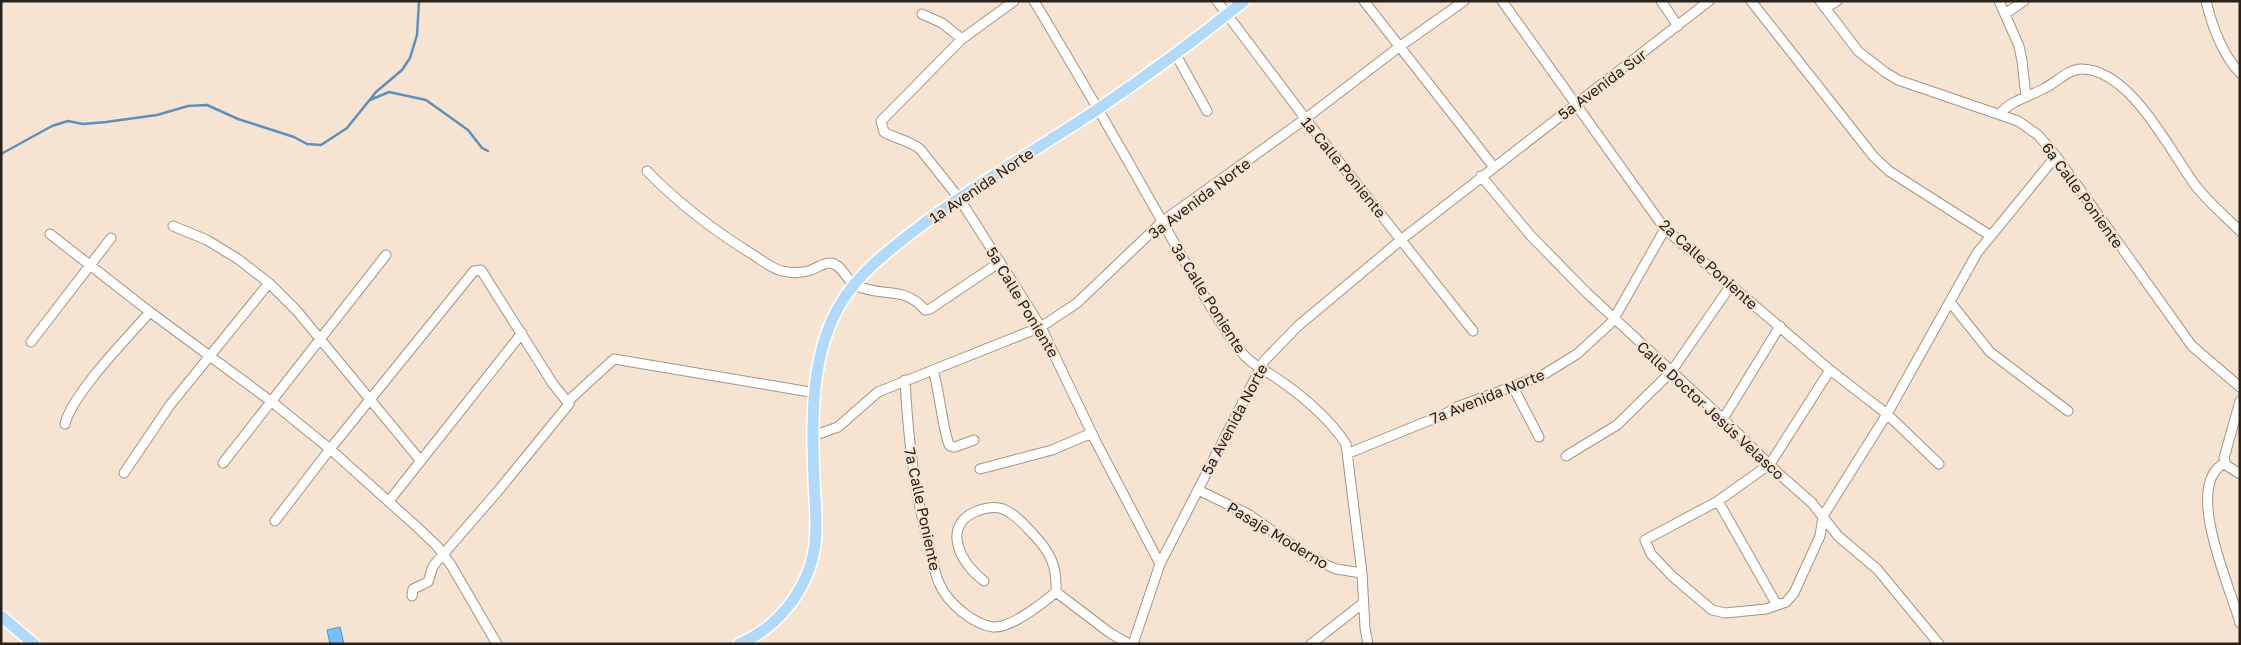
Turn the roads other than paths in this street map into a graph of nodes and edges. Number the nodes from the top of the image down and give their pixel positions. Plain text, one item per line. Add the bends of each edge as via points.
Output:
1 (1014, 1) edge
2 (1034, 1) edge
3 (1216, 1) edge
4 (1244, 1) edge
5 (1364, 1) edge
6 (1464, 1) edge
7 (1502, 1) edge
8 (1661, 1) edge
9 (1709, 1) edge
10 (1751, 1) edge
11 (1837, 1) edge
12 (1999, 1) edge
13 (2024, 1) edge
14 (2206, 1) edge
15 (1822, 5) edge
16 (922, 14) dead end
17 (2005, 14) junction
18 (1227, 15) junction
19 (1678, 26) junction
20 (962, 39) junction
21 (1399, 47) junction
22 (1175, 54) junction
23 (2240, 73) edge
24 (2026, 97) junction
25 (1577, 104) junction
26 (1098, 108) junction
27 (1207, 111) dead end
28 (2000, 114) junction
29 (1306, 119) junction
30 (2056, 156) junction
31 (1494, 166) junction
32 (647, 171) dead end
33 (1481, 176) junction
34 (958, 198) junction
35 (1163, 222) junction
36 (173, 226) dead end
37 (1665, 229) junction
38 (2240, 232) edge
39 (50, 234) dead end
40 (1991, 236) junction
41 (111, 238) dead end
42 (1402, 239) junction
43 (386, 255) dead end
44 (1000, 262) junction
45 (90, 266) junction
46 (269, 283) junction
47 (854, 284) junction
48 (1731, 285) junction
49 (1950, 302) junction
50 (150, 312) junction
51 (1614, 320) junction
52 (1780, 326) junction
53 (1041, 327) junction
54 (1473, 331) dead end
55 (522, 333) junction
56 (321, 340) junction
57 (31, 342) dead end
58 (212, 356) junction
59 (1260, 369) junction
60 (933, 370) junction
61 (1830, 370) junction
62 (1671, 372) junction
63 (905, 380) junction
64 (1513, 387) junction
65 (2240, 387) edge
66 (816, 393) junction
67 (371, 399) junction
68 (2240, 400) edge
69 (272, 402) junction
70 (566, 402) junction
71 (2068, 411) dead end
72 (1887, 414) junction
73 (1723, 419) junction
74 (65, 424) dead end
75 (1092, 433) junction
76 (813, 436) junction
77 (1538, 437) dead end
78 (974, 440) dead end
79 (330, 449) junction
80 (1349, 453) junction
81 (1566, 456) dead end
82 (420, 460) junction
83 (2225, 462) junction
84 (223, 463) dead end
85 (1770, 464) junction
86 (1939, 464) dead end
87 (980, 469) dead end
88 (124, 473) dead end
89 (2240, 474) edge
90 (1198, 490) junction
91 (389, 501) junction
92 (1718, 501) junction
93 (1823, 516) junction
94 (275, 521) dead end
95 (443, 555) junction
96 (1160, 564) junction
97 (1362, 573) junction
98 (984, 581) dead end
99 (1056, 592) junction
100 (412, 596) dead end
101 (1362, 604) junction
102 (1777, 605) junction
103 (1, 616) edge
104 (2240, 623) edge
105 (1125, 643) edge
106 (34, 644) edge
107 (497, 644) edge
108 (739, 644) edge
109 (1134, 644) edge
110 (1311, 644) edge
111 (1368, 644) edge
112 (1939, 644) edge

1 - 20 street
2 - 26 street, 3a Calle Poniente
3 - 18 street, 1a Calle Poniente
4 - 18 main road, 1a Avenida Norte
5 - 21 street
6 - 21 street, 3a Avenida Norte
7 - 25 street, 2a Calle Poniente
8 - 19 street
9 - 19 street, 5a Avenida Sur
10 - 40 street via 1874,157 1889,171
11 - 15 street
12 - 17 street
13 - 17 street
14 - 23 street via 2215,32
15 - 28 street, 6a Calle Poniente via 1858,51 1898,80
16 - 20 street via 942,23
17 - 24 street via 2022,61
18 - 22 main road, 1a Avenida Norte
18 - 29 street, 1a Calle Poniente
19 - 25 street, 5a Avenida Sur
20 - 34 street, 5a Calle Poniente via 882,121 884,132 920,149
21 - 29 street, 3a Avenida Norte
21 - 31 street
22 - 26 main road, 1a Avenida Norte
22 - 27 street
24 - 28 street
24 - 38 street via 2074,70 2090,70 2111,80 2142,106 2196,186
25 - 31 street, 5a Avenida Sur
25 - 37 street, 2a Calle Poniente
26 - 34 main road, 1a Avenida Norte
26 - 35 street, 3a Calle Poniente
28 - 30 street, 6a Calle Poniente via 2029,127
29 - 35 street, 3a Avenida Norte
29 - 42 street, 1a Calle Poniente
30 - 40 street
30 - 65 street, 6a Calle Poniente via 2192,346
31 - 33 street, 5a Avenida Norte
32 - 47 street via 689,210 732,242 780,271 809,271 831,263
33 - 42 street, 5a Avenida Norte
33 - 51 street, Calle Doctor Jesús Velasco via 1531,236
34 - 44 street, 5a Calle Poniente
34 - 47 main road, 1a Avenida Norte via 873,264
35 - 53 street, 3a Avenida Norte via 1077,303
35 - 59 street, 3a Calle Poniente via 1238,347
36 - 46 street via 207,240
37 - 48 street, 2a Calle Poniente
37 - 51 street, 7a Avenida Norte
39 - 45 street
40 - 49 street
41 - 45 street
42 - 54 street, 1a Calle Poniente
42 - 59 street, 5a Avenida Norte via 1298,326
43 - 56 street
44 - 47 street via 925,310 909,295 873,291
44 - 53 street, 5a Calle Poniente
45 - 50 street
45 - 57 street
46 - 56 street
46 - 58 street
47 - 66 main road, 1a Avenida Norte via 832,320 821,356
48 - 52 street, 2a Calle Poniente
48 - 62 street
49 - 71 street via 1990,352
49 - 72 street
50 - 58 street
50 - 74 street via 98,372 67,415
51 - 62 street, Calle Doctor Jesús Velasco
51 - 64 street, 7a Avenida Norte via 1577,354 1543,375
52 - 61 street, 2a Calle Poniente
52 - 73 street
53 - 60 street, 3a Avenida Norte
53 - 75 street, 5a Calle Poniente
55 - 67 street via 481,270 476,270
55 - 70 street
55 - 82 street
56 - 67 street
56 - 69 street
58 - 69 street
58 - 88 street via 170,405
59 - 80 street, 3a Calle Poniente via 1316,411 1341,436
59 - 90 street, 5a Avenida Norte
60 - 63 street, 3a Avenida Norte
60 - 78 street via 940,414 950,446
61 - 72 street, 2a Calle Poniente
61 - 85 street
62 - 73 street, Calle Doctor Jesús Velasco
62 - 81 street via 1617,425
63 - 76 street via 878,392 838,427
63 - 99 street, 7a Calle Poniente via 908,437 916,489 939,583 949,599 978,622 995,627 1012,621
64 - 77 street
64 - 80 street, 7a Avenida Norte
66 - 70 street via 614,359
66 - 76 main road, 1a Avenida Norte
67 - 79 street
67 - 82 street
68 - 83 street
69 - 79 street
69 - 84 street
70 - 95 street via 569,404
72 - 86 street, 2a Calle Poniente
72 - 93 street
73 - 85 street, Calle Doctor Jesús Velasco
75 - 87 street via 1052,450
75 - 96 street, 5a Calle Poniente
76 - 108 main road, 1a Avenida Norte via 816,530 810,564 796,594 778,619 764,631
79 - 91 street
79 - 94 street
80 - 97 street, 3a Calle Poniente
82 - 91 street
83 - 89 street
83 - 104 street via 2212,474 2207,502 2214,541
85 - 92 street
85 - 93 street, Calle Doctor Jesús Velasco
90 - 96 street, 5a Avenida Norte
90 - 97 street, Pasaje Moderno via 1248,514 1311,558 1336,569
91 - 95 street
92 - 102 street
92 - 102 street via 1645,540 1651,554 1712,610 1733,613
93 - 102 street via 1820,536 1794,593 1786,602
93 - 112 street, Calle Doctor Jesús Velasco via 1838,536 1877,569
95 - 100 street via 433,566 428,582 413,589
95 - 107 street
96 - 109 street, 5a Avenida Norte
97 - 101 street, 3a Calle Poniente
98 - 99 street via 970,571 963,560 957,534 962,521 972,513 983,508 1003,509 1032,532 1049,554 1055,566
99 - 105 street
101 - 110 street
101 - 111 street, 3a Calle Poniente
103 - 106 main road

